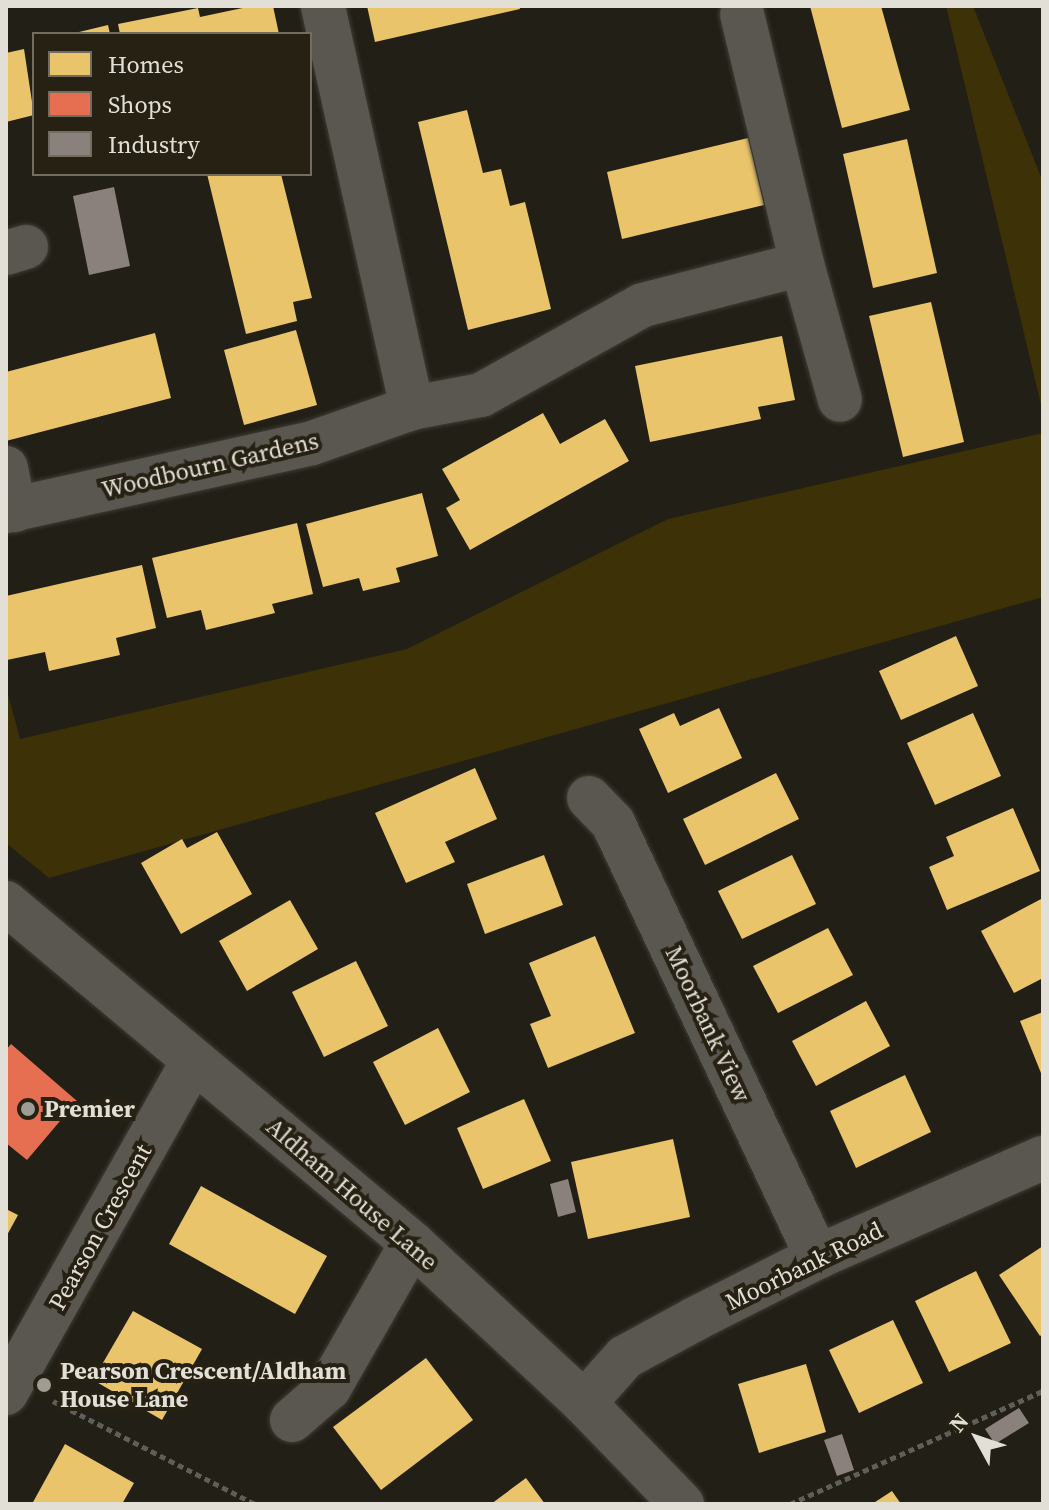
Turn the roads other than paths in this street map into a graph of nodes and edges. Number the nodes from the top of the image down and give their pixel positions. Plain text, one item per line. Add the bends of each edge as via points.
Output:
1 (323, 6) edge
2 (742, 14) dead end
3 (802, 264) junction
4 (840, 400) dead end
5 (412, 408) junction
6 (9, 496) edge
7 (589, 798) dead end
8 (6, 903) edge
9 (194, 1060) junction
10 (1043, 1158) edge
11 (412, 1243) junction
12 (817, 1257) junction
13 (6, 1393) edge
14 (584, 1403) junction
15 (292, 1420) dead end
16 (682, 1504) edge

1 - 5 street
2 - 3 street
3 - 4 street
3 - 5 street, Woodbourn Gardens via 643,305 481,395
5 - 6 street, Woodbourn Gardens via 312,443
7 - 12 street, Moorbank View via 613,823
8 - 9 street, Aldham House Lane
9 - 11 street, Aldham House Lane
9 - 13 street, Pearson Crescent
10 - 12 street, Moorbank Road
11 - 14 street, Aldham House Lane
11 - 15 street via 329,1388
12 - 14 street, Moorbank Road via 625,1357
14 - 16 street, Aldham House Lane

